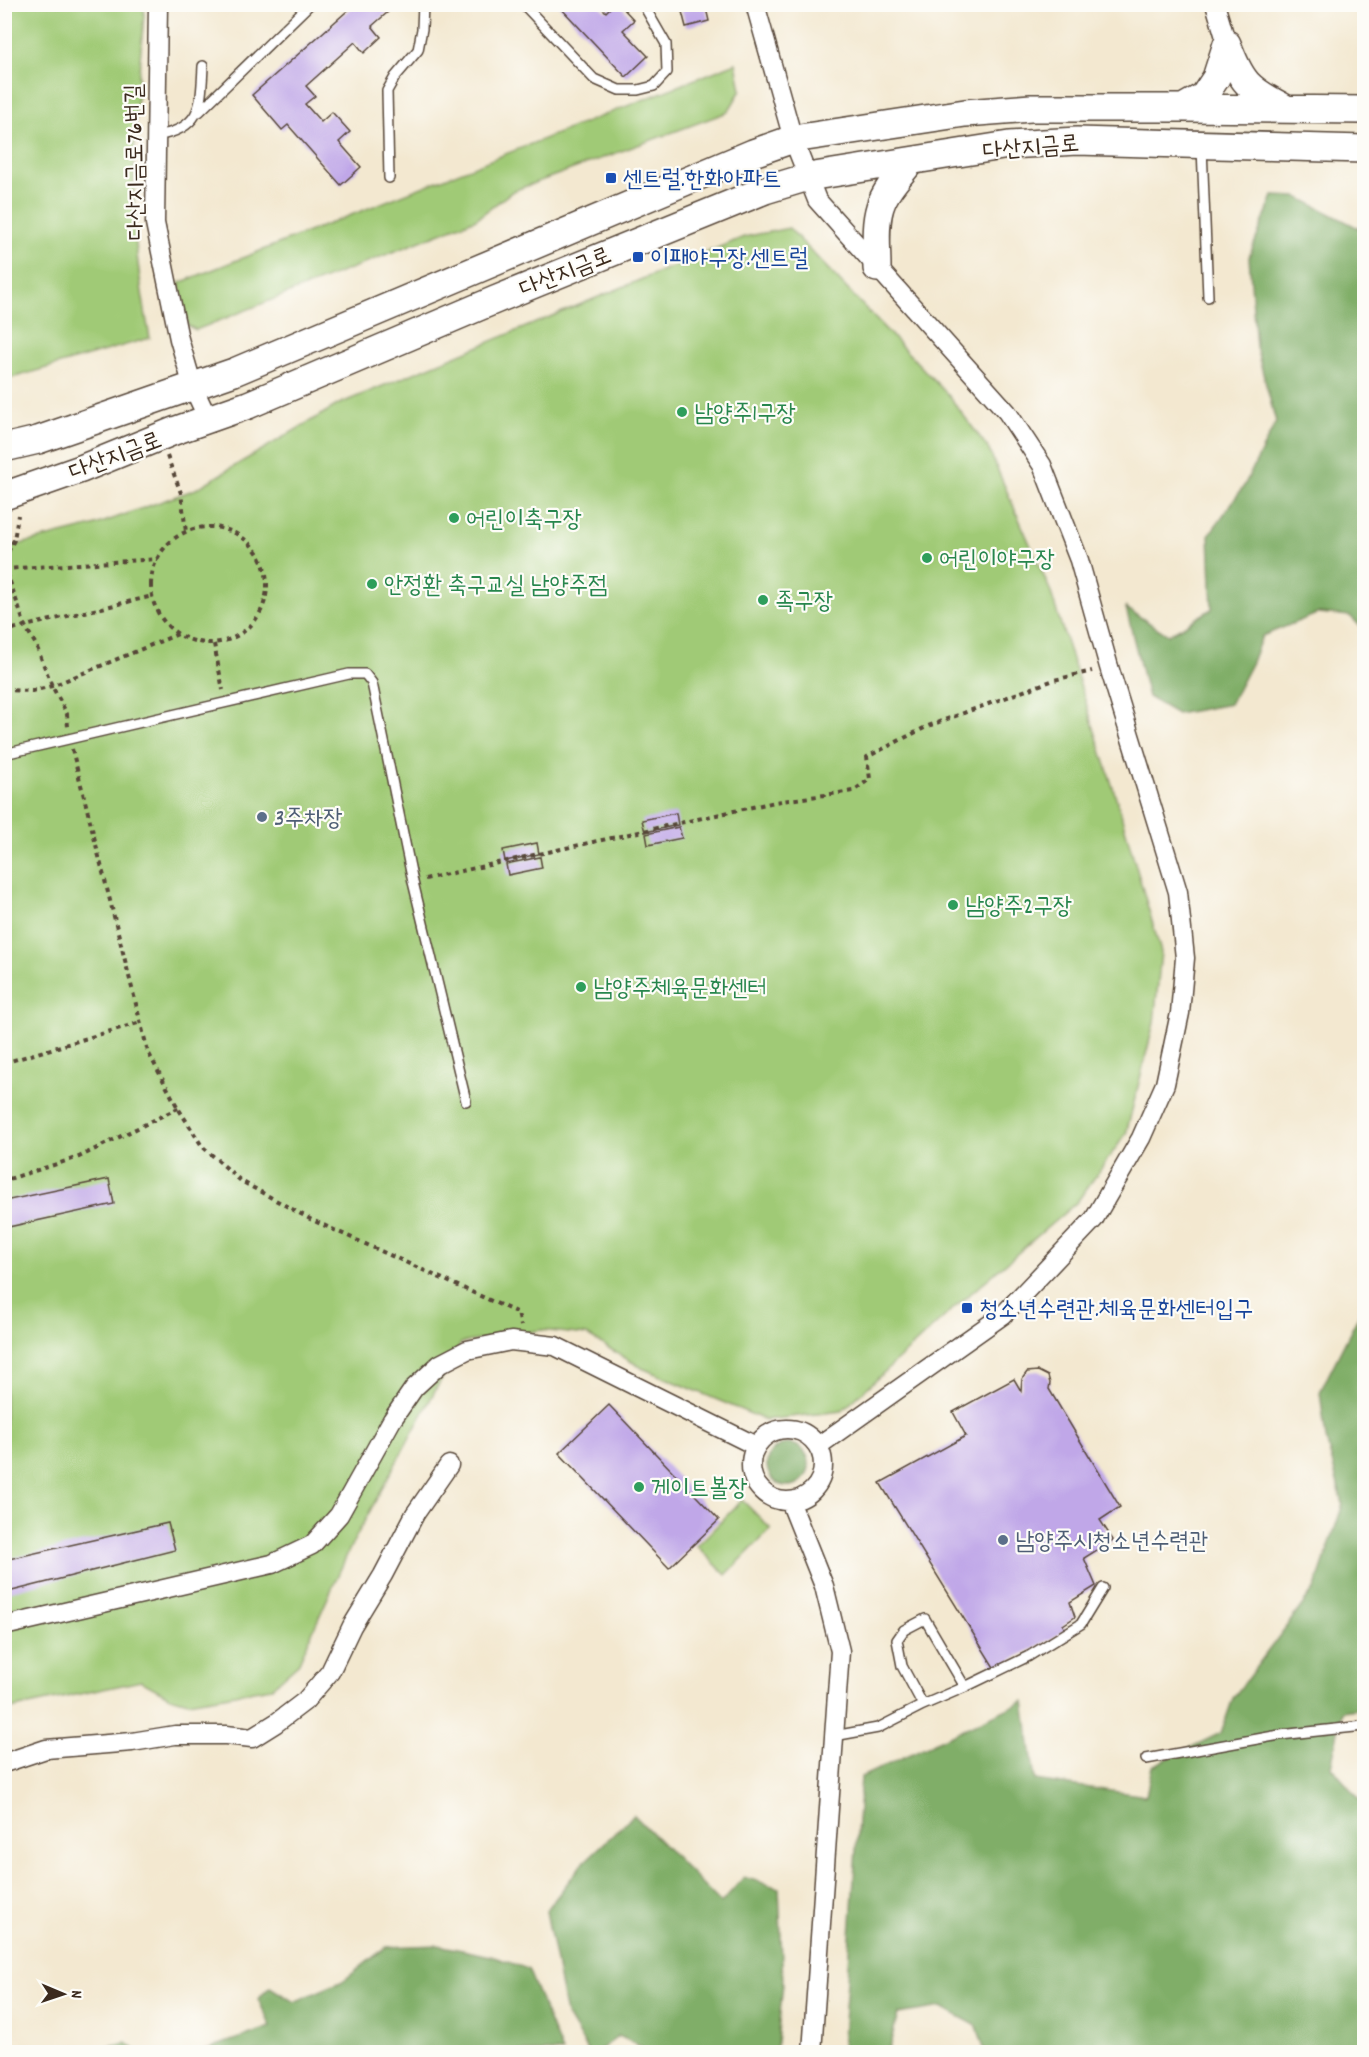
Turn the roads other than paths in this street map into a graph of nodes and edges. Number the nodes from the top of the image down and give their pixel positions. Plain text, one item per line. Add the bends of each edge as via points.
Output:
1 (158, 4) edge
2 (310, 4) edge
3 (423, 4) edge
4 (523, 4) edge
5 (643, 4) edge
6 (755, 4) edge
7 (1215, 4) edge
8 (1227, 44) junction
9 (203, 66) dead end
10 (1184, 108) junction
11 (1287, 109) junction
12 (1365, 110) edge
13 (199, 112) junction
14 (155, 136) junction
15 (794, 139) junction
16 (1202, 144) junction
17 (1365, 149) edge
18 (911, 161) junction
19 (808, 177) junction
20 (389, 178) dead end
21 (878, 268) junction
22 (1208, 297) dead end
23 (193, 387) junction
24 (208, 419) junction
25 (4, 448) edge
26 (11, 505) edge
27 (4, 754) edge
28 (466, 1101) dead end
29 (756, 1446) junction
30 (818, 1446) junction
31 (449, 1465) dead end
32 (790, 1500) junction
33 (1103, 1588) dead end
34 (4, 1626) edge
35 (965, 1687) junction
36 (923, 1705) junction
37 (1365, 1726) edge
38 (834, 1736) junction
39 (1146, 1759) dead end
40 (4, 1763) edge
41 (812, 2052) edge

1 - 14 street, 다산지금로76번길
2 - 13 lane
3 - 20 lane via 418,50 387,91
4 - 5 lane via 594,79 619,90 638,90 654,86 667,72 666,44
6 - 15 street
7 - 8 street
8 - 10 street via 1216,78 1203,96
8 - 11 street via 1245,82 1257,94
9 - 13 lane
10 - 11 street, 다산지금로
10 - 15 street, 다산지금로 via 1031,108 965,113
11 - 12 street, 다산지금로
13 - 14 lane via 186,125
14 - 23 street, 다산지금로76번길 via 154,223
15 - 19 street
15 - 23 street, 다산지금로
16 - 17 street, 다산지금로
16 - 18 street, 다산지금로 via 1066,141 1010,145
16 - 22 lane
18 - 19 street, 다산지금로
18 - 21 street via 880,207
19 - 21 street via 817,200
19 - 24 street, 다산지금로 via 754,194
21 - 30 street via 1007,412 1042,465 1079,560 1178,892 1185,958 1180,1013 1165,1084 1141,1138 1094,1219 1003,1315
23 - 24 street, 다산지금로76번길
23 - 25 street, 다산지금로
24 - 26 street, 다산지금로 via 81,469
27 - 28 lane via 349,674 365,674 372,683 413,882
29 - 30 street via 767,1434 789,1428 811,1437
29 - 32 street via 751,1464 757,1486 776,1499
29 - 34 street via 555,1346 512,1341 467,1350 440,1364 414,1388 339,1515 312,1545 272,1564
30 - 32 street via 823,1472 818,1483 810,1492
31 - 40 street via 415,1514 330,1672 305,1701 276,1723 252,1738 175,1736 46,1749
32 - 38 street via 824,1586 840,1651
33 - 35 lane via 1081,1624 1029,1656
35 - 36 lane
35 - 36 lane via 925,1619 904,1630 897,1640 902,1666
36 - 38 lane via 878,1728
37 - 39 lane
38 - 41 street

